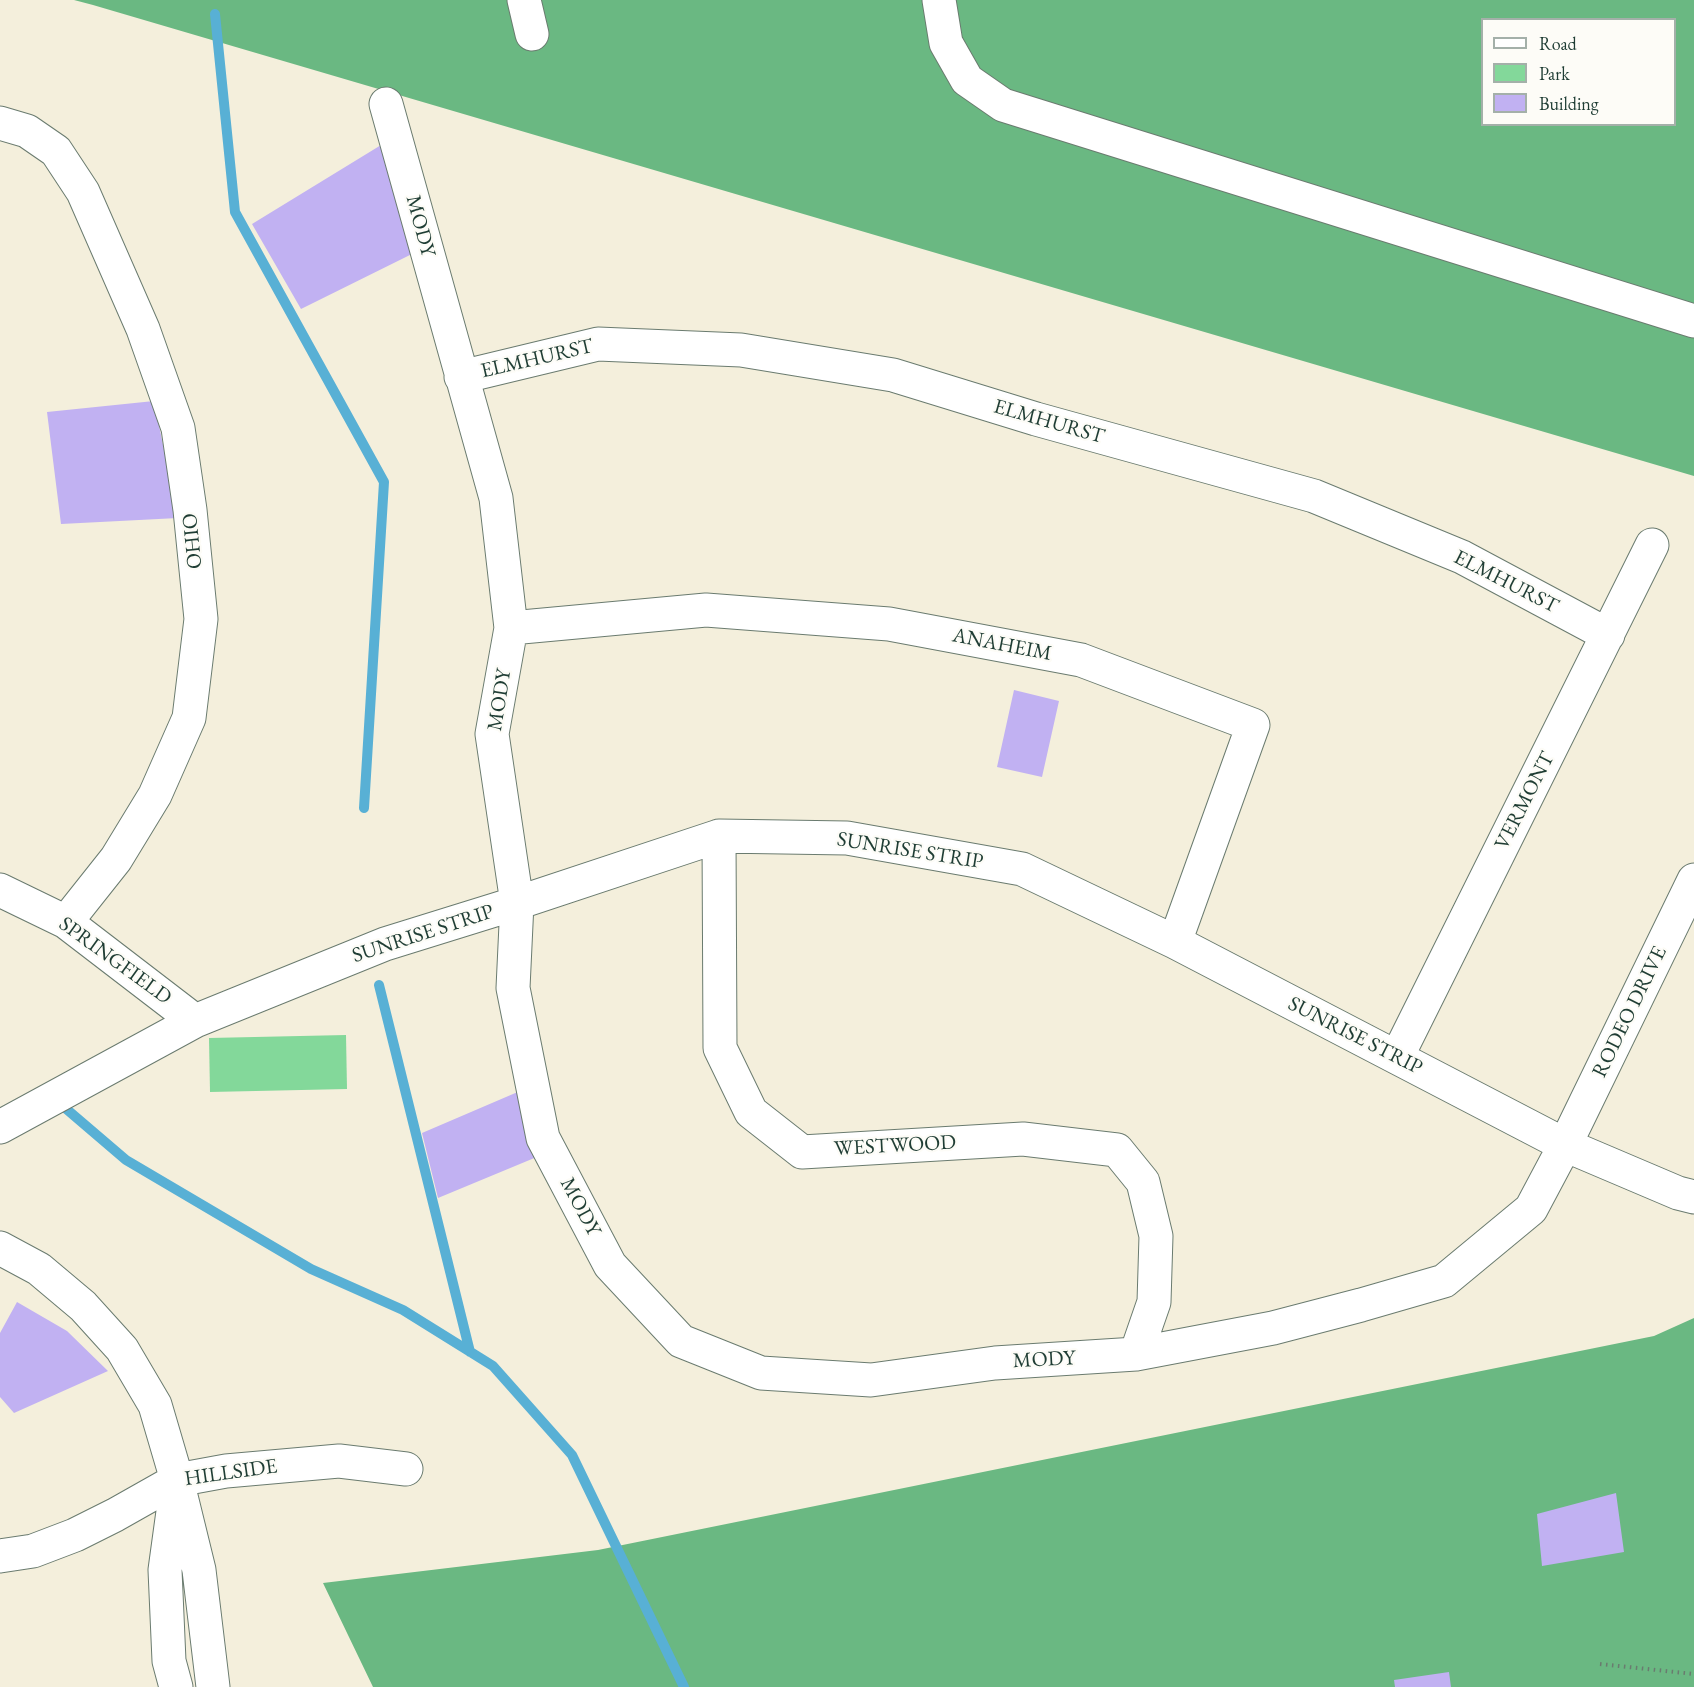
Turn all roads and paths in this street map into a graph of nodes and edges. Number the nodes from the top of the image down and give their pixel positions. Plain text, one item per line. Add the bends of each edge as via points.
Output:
1 (524, 0) edge
2 (939, 0) edge
3 (532, 34) dead end
4 (386, 104) dead end
5 (0, 123) edge
6 (1694, 321) edge
7 (461, 377) junction
8 (1652, 545) dead end
9 (511, 628) junction
10 (1608, 635) junction
11 (719, 836) junction
12 (1694, 880) edge
13 (0, 890) edge
14 (517, 903) junction
15 (1686, 920) edge
16 (66, 922) junction
17 (1175, 942) junction
18 (195, 1020) junction
19 (1397, 1057) junction
20 (0, 1127) edge
21 (1565, 1145) junction
22 (1694, 1197) edge
23 (0, 1248) edge
24 (1136, 1354) junction
25 (406, 1469) dead end
26 (177, 1480) junction
27 (0, 1556) edge
28 (1600, 1664) dead end
29 (1694, 1674) edge
30 (176, 1687) edge
31 (213, 1687) edge

1 - 3 street
2 - 6 street via 946,43 967,80 1003,105
4 - 7 street, MODY
5 - 16 street, OHIO via 27,131 56,151 83,192 143,329 178,428 201,619 189,718 155,795 116,859
7 - 9 street, MODY via 496,498
7 - 10 street, ELMHURST via 597,344 741,350 893,375 1314,496 1462,557
8 - 10 street, VERMONT
9 - 14 street, MODY via 492,734
9 - 17 street, ANAHEIM via 706,610 889,624 1081,660 1252,726
10 - 19 street, VERMONT
11 - 14 street, SUNRISE STRIP
11 - 17 street, SUNRISE STRIP via 847,838 1022,869
11 - 24 street, WESTWOOD via 720,1048 751,1112 802,1152 1023,1139 1117,1150 1143,1182 1156,1236 1154,1302
12 - 15 street, RODEO DRIVE
13 - 16 street, SPRINGFIELD
14 - 18 street, SUNRISE STRIP via 374,948
14 - 24 street, MODY via 513,988 543,1138 610,1265 681,1341 761,1373 871,1380 995,1363
15 - 21 street, RODEO DRIVE
16 - 18 street, SPRINGFIELD
17 - 19 street, SUNRISE STRIP
18 - 20 street, SUNRISE STRIP
19 - 21 street, SUNRISE STRIP
21 - 22 street, SUNRISE STRIP
21 - 24 street, MODY via 1531,1209 1444,1281 1273,1328
23 - 26 street via 39,1269 83,1306 122,1349 155,1405
25 - 26 street, HILLSIDE via 339,1461 226,1471
26 - 27 street, HILLSIDE via 75,1535 33,1551
26 - 30 street via 165,1570 169,1661
26 - 31 street via 199,1570
28 - 29 path

